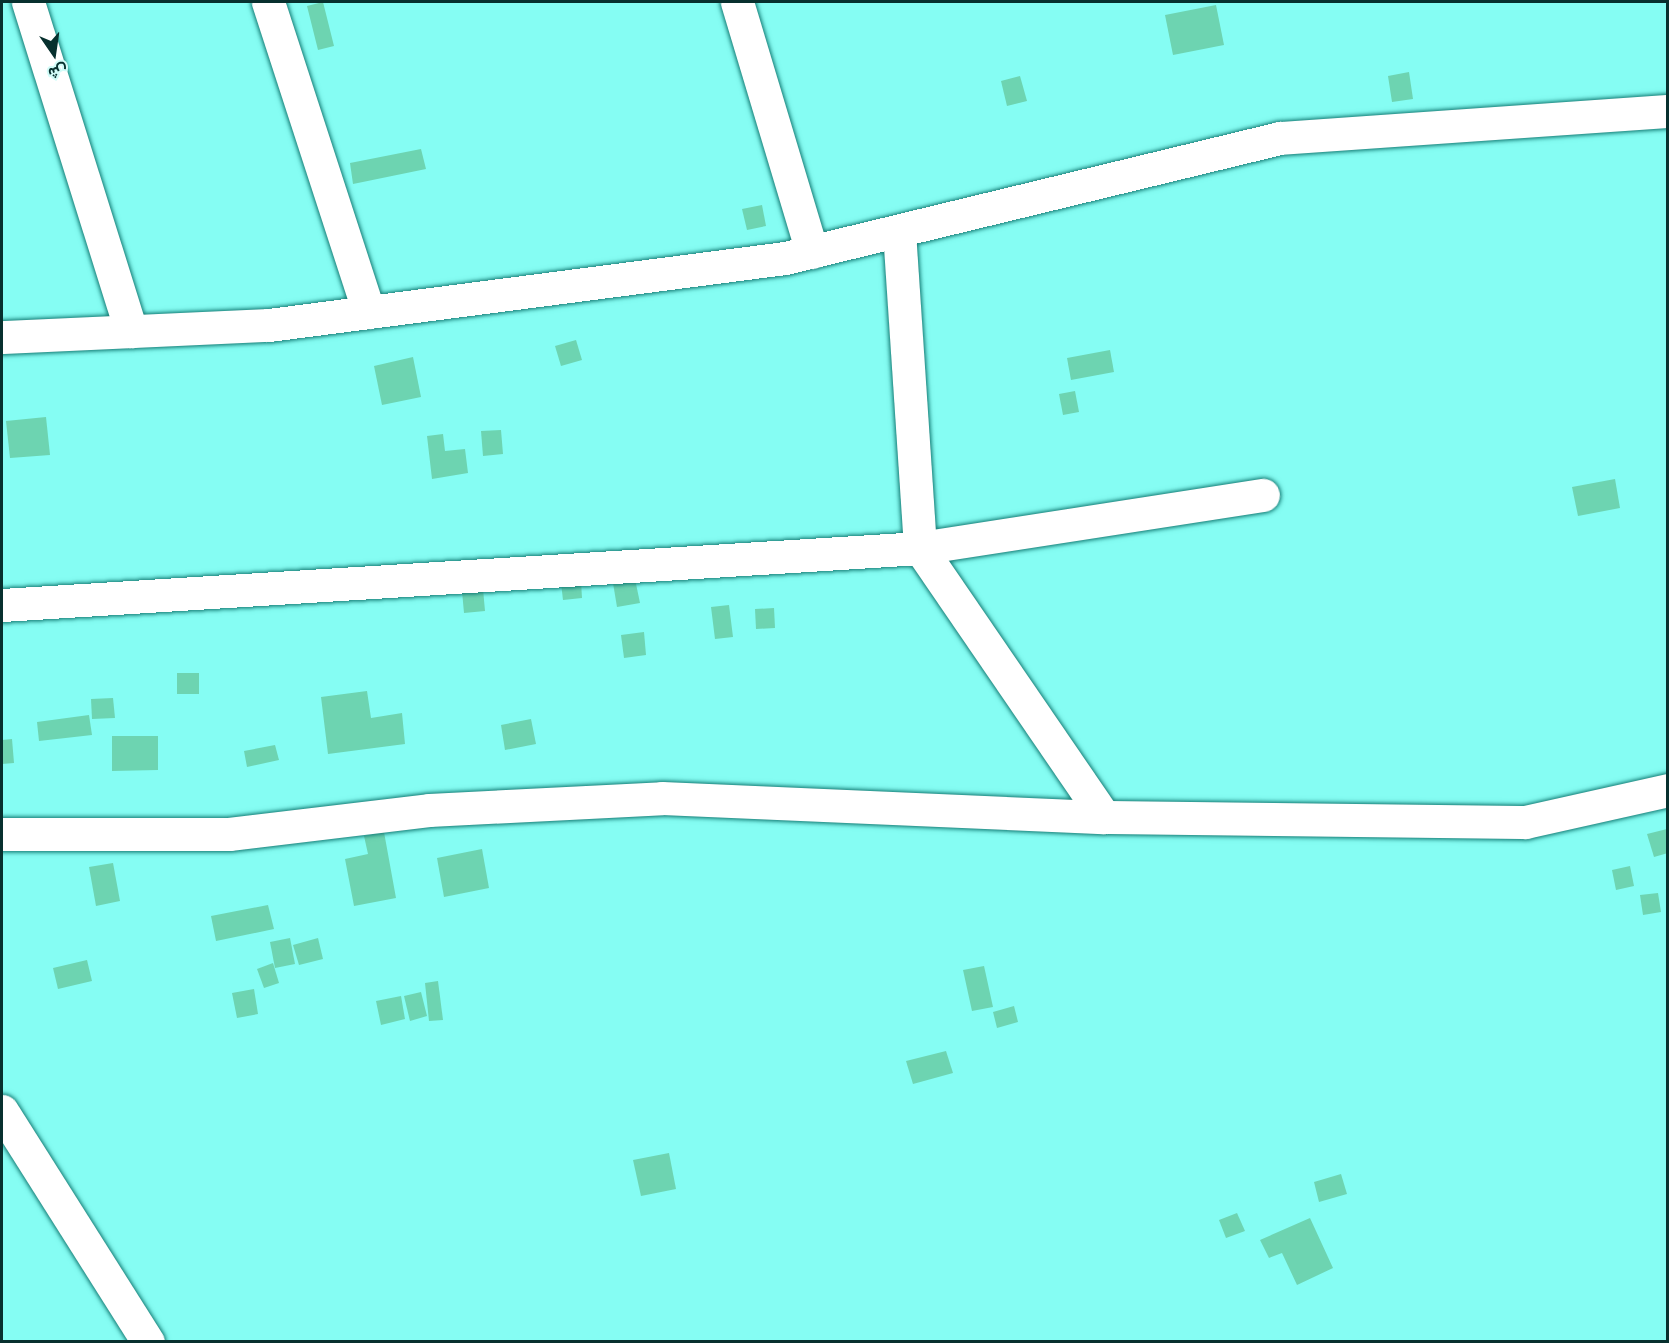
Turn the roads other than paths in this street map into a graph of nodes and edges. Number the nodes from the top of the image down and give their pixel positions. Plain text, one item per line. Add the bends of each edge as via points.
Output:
1 (28, 2) edge
2 (268, 2) edge
3 (737, 2) edge
4 (1668, 111) edge
5 (899, 231) junction
6 (812, 252) junction
7 (369, 312) junction
8 (131, 331) junction
9 (2, 337) edge
10 (1263, 495) dead end
11 (920, 548) junction
12 (2, 605) edge
13 (1668, 790) edge
14 (1104, 818) junction
15 (2, 834) edge
16 (2, 1111) edge
17 (148, 1341) edge

1 - 8 street
2 - 7 street
3 - 6 street
4 - 5 street via 1280,138
5 - 6 street
5 - 11 street
6 - 7 street
7 - 8 street via 269,325
8 - 9 street
10 - 11 street
11 - 12 street
11 - 14 street
13 - 14 street via 1525,822
14 - 15 street via 662,798 429,810 229,834
16 - 17 street

